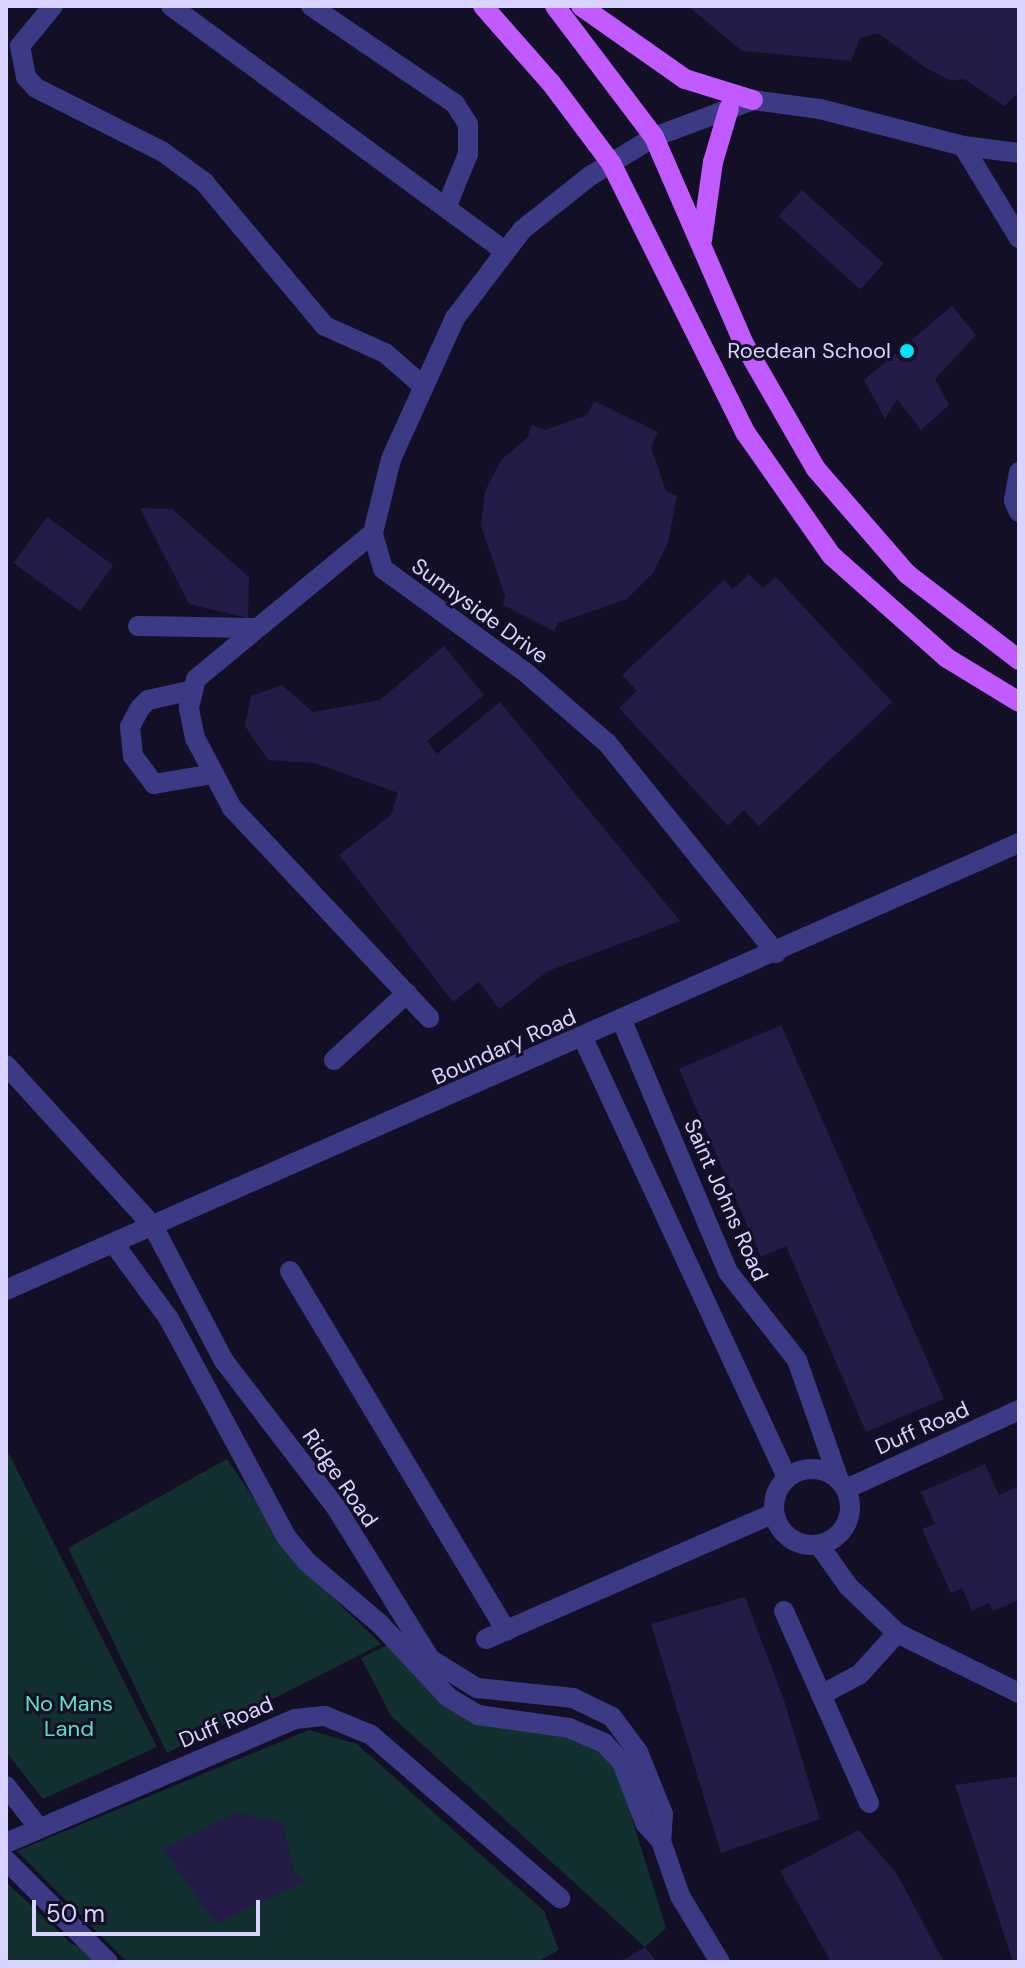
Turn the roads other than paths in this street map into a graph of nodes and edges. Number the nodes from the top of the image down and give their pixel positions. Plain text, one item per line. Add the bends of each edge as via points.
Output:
1 (53, 6) edge
2 (171, 6) edge
3 (311, 6) edge
4 (483, 6) edge
5 (555, 6) edge
6 (581, 6) edge
7 (753, 100) junction
8 (729, 108) junction
9 (654, 137) junction
10 (963, 146) junction
11 (1019, 153) edge
12 (611, 163) junction
13 (446, 208) junction
14 (1019, 238) edge
15 (701, 244) junction
16 (505, 251) junction
17 (423, 386) junction
18 (1019, 472) edge
19 (1019, 512) edge
20 (373, 533) junction
21 (138, 626) dead end
22 (256, 628) junction
23 (1019, 660) edge
24 (189, 691) junction
25 (1019, 702) edge
26 (213, 774) junction
27 (1019, 843) edge
28 (776, 953) junction
29 (407, 993) junction
30 (429, 1018) dead end
31 (622, 1021) junction
32 (583, 1038) junction
33 (334, 1060) dead end
34 (6, 1065) edge
35 (153, 1226) junction
36 (114, 1244) junction
37 (290, 1271) dead end
38 (6, 1290) edge
39 (1019, 1410) edge
40 (787, 1477) junction
41 (842, 1484) junction
42 (774, 1513) junction
43 (819, 1545) junction
44 (784, 1611) dead end
45 (506, 1631) junction
46 (897, 1633) junction
47 (486, 1639) dead end
48 (1019, 1693) edge
49 (821, 1695) junction
50 (6, 1786) edge
51 (869, 1803) dead end
52 (39, 1828) junction
53 (661, 1841) junction
54 (6, 1843) edge
55 (6, 1860) edge
56 (560, 1898) dead end
57 (108, 1962) edge
58 (720, 1962) edge

1 - 17 street via 20,46 26,77 36,88 163,152 204,182 325,326 385,353
2 - 13 street
3 - 13 street via 455,104 468,124 468,154
4 - 12 main road via 551,83
5 - 9 main road
6 - 7 main road via 685,79
7 - 8 street
7 - 10 street via 820,109
8 - 9 street
8 - 15 main road via 713,162
9 - 12 street
9 - 15 main road
10 - 11 street
10 - 14 street
12 - 16 street via 532,221
12 - 25 main road via 725,393 781,489 831,555 883,604 947,658
13 - 16 street
15 - 23 main road via 744,344 816,469 907,574
16 - 17 street via 455,318
17 - 20 street via 391,459
18 - 19 street via 1014,501
20 - 22 street
20 - 28 street, Sunnyside Drive via 383,569 525,672 607,743
21 - 22 street
22 - 24 street
24 - 26 street via 195,738
24 - 26 street via 148,700 140,708 130,727 133,756 154,784
26 - 29 street via 232,808
27 - 28 street, Boundary Road
28 - 31 street, Boundary Road
29 - 30 street
29 - 33 street
31 - 32 street, Boundary Road
31 - 41 street, Saint Johns Road via 728,1272 797,1360
32 - 35 street, Boundary Road
32 - 40 street
34 - 35 street, Ridge Road
35 - 36 street, Boundary Road
35 - 53 street, Ridge Road via 224,1361 337,1509 430,1659 477,1688 573,1698 612,1717 638,1752 652,1784 663,1814
36 - 38 street, Boundary Road
36 - 53 street via 176,1330 287,1538 307,1562 380,1624 448,1697 478,1715 569,1728 604,1743 622,1762 645,1823
37 - 45 street
39 - 41 street, Duff Road
40 - 41 street via 814,1468
40 - 42 street via 776,1493
41 - 43 street via 850,1507 846,1525
42 - 43 street via 790,1538
42 - 45 street
43 - 46 street via 848,1586
44 - 49 street
45 - 47 street
46 - 48 street
46 - 49 street via 860,1674
49 - 51 street
50 - 52 street
52 - 54 street, Duff Road
52 - 56 street, Duff Road via 295,1719 325,1716 371,1735
53 - 58 street via 680,1896
55 - 57 street

